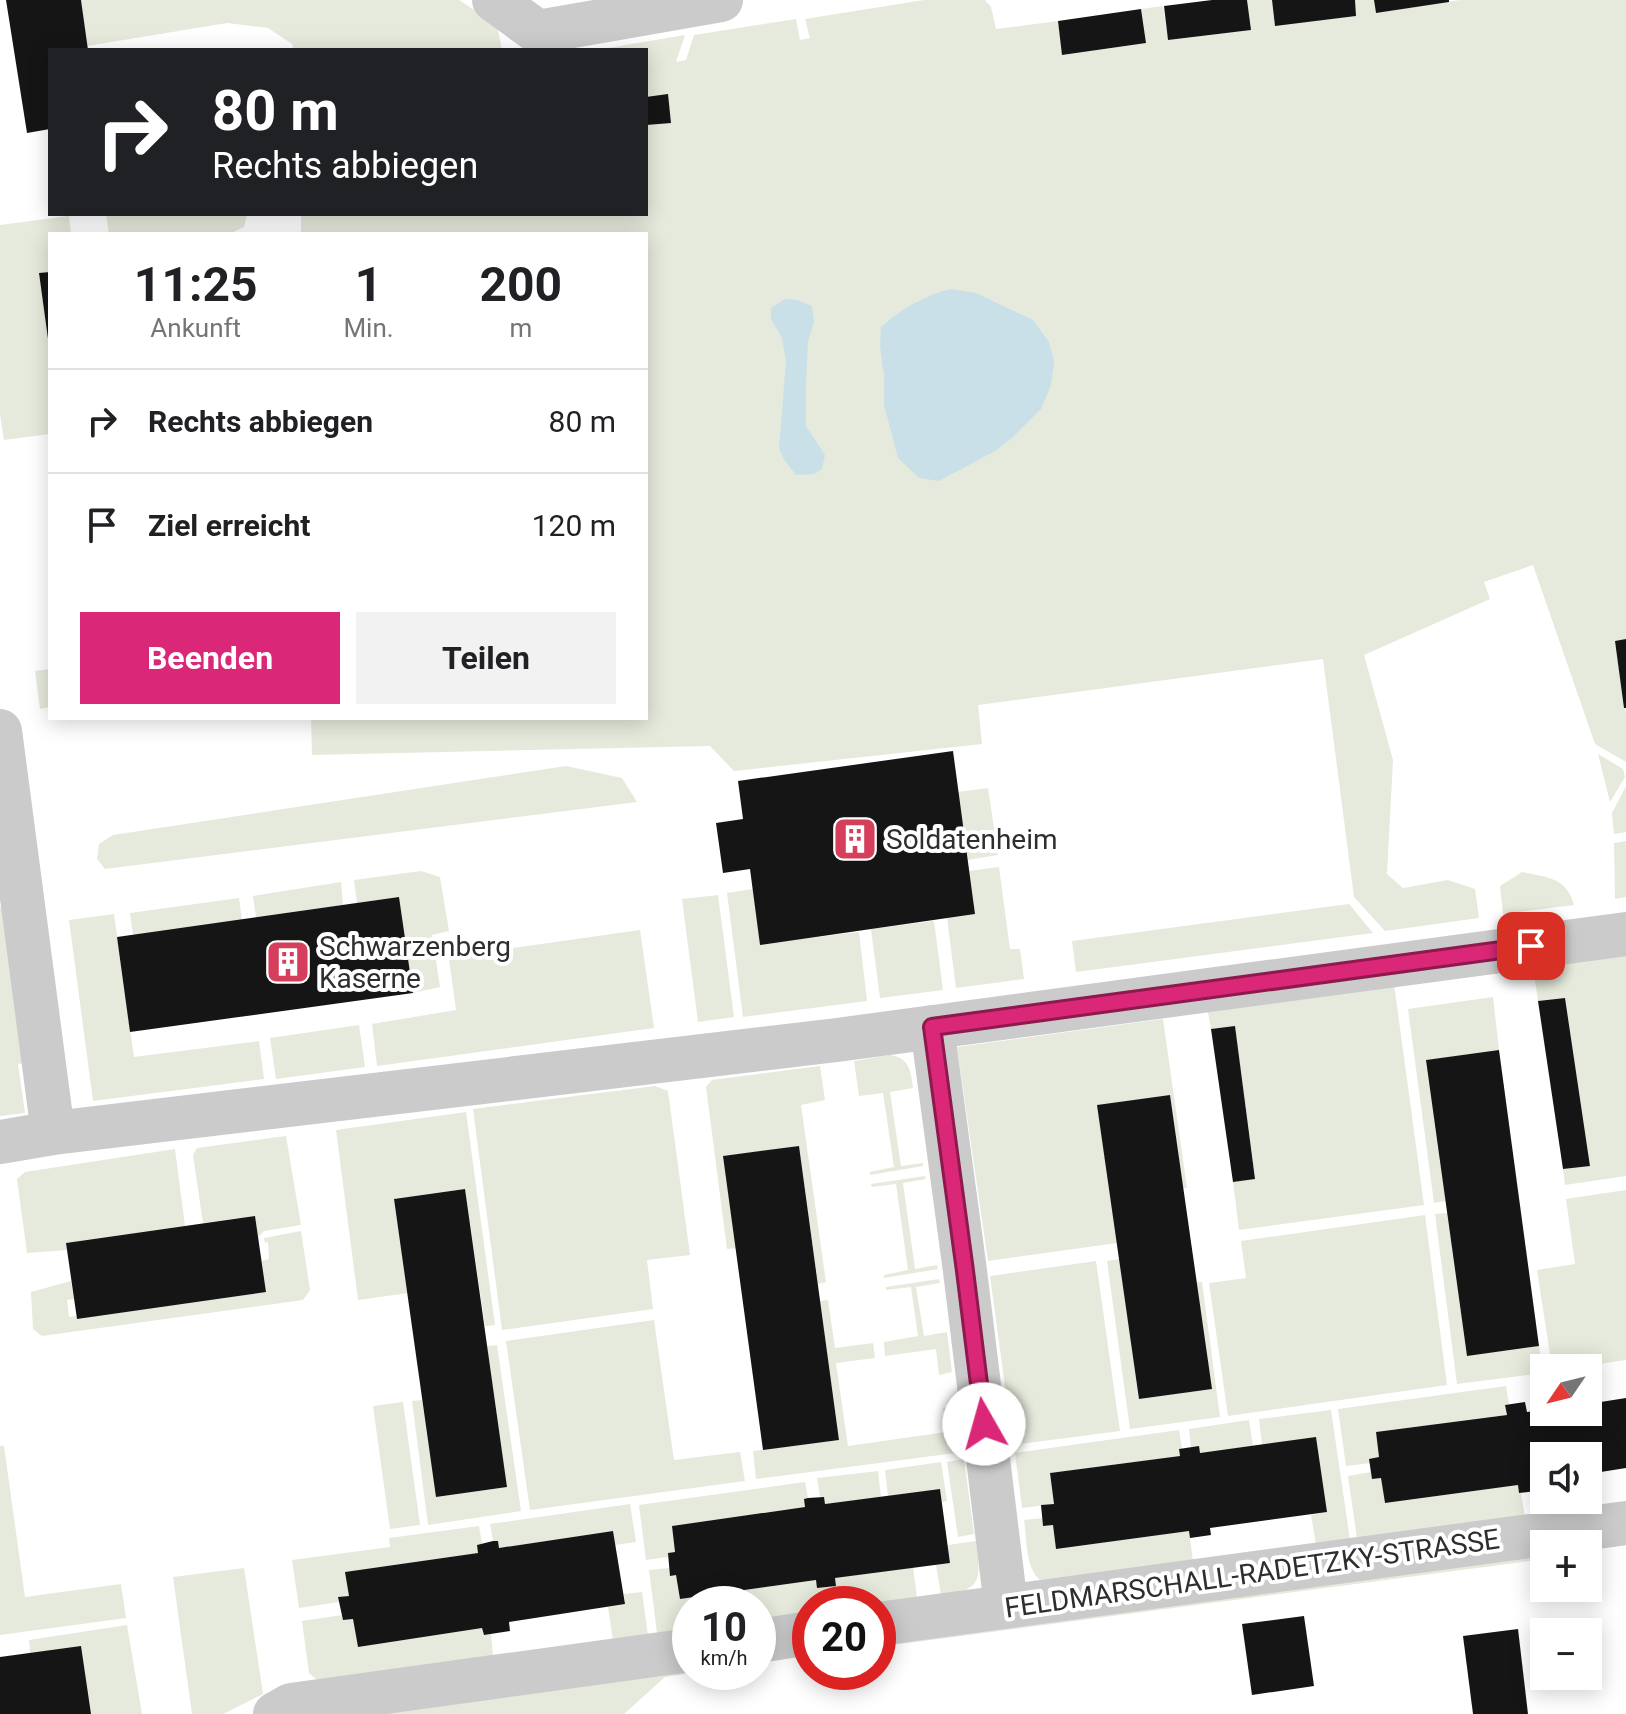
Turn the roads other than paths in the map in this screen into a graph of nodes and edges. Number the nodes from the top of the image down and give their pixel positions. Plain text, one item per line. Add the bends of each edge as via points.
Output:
1 (494, 0) edge
2 (721, 0) edge
3 (0, 731) edge
4 (1626, 934) edge
5 (932, 1027) junction
6 (53, 1133) junction
7 (0, 1142) edge
8 (1626, 1523) edge
9 (1006, 1606) junction
10 (896, 1621) edge
11 (672, 1652) edge
12 (275, 1714) edge

1 - 2 lane via 538,32
3 - 6 lane
4 - 5 lane
5 - 6 lane
5 - 9 lane
6 - 7 lane
8 - 9 lane, FELDMARSCHALL-RADETZKY-STRASSE
9 - 10 lane, FELDMARSCHALL-RADETZKY-STRASSE
11 - 12 lane via 291,1705

